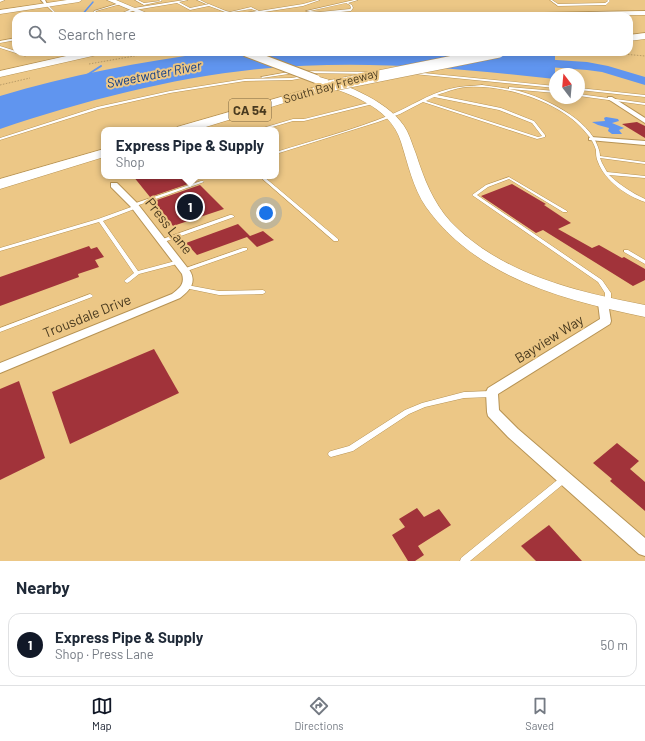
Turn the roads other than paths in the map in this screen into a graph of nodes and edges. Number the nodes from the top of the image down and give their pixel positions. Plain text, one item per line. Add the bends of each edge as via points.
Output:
1 (4, 0) edge
2 (79, 0) edge
3 (110, 0) edge
4 (136, 0) edge
5 (160, 0) edge
6 (167, 0) edge
7 (186, 0) edge
8 (198, 0) edge
9 (307, 0) edge
10 (319, 0) edge
11 (357, 0) edge
12 (551, 0) edge
13 (608, 0) edge
14 (0, 1) edge
15 (45, 2) edge
16 (177, 2) junction
17 (311, 2) junction
18 (171, 3) junction
19 (347, 3) junction
20 (120, 4) junction
21 (207, 4) dead end
22 (632, 5) dead end
23 (134, 9) junction
24 (0, 12) edge
25 (54, 12) edge
26 (94, 12) edge
27 (125, 12) edge
28 (141, 12) edge
29 (226, 12) joint
30 (260, 12) joint
31 (314, 12) edge
32 (330, 12) edge
33 (595, 12) edge
34 (633, 13) edge
35 (645, 13) edge
36 (645, 36) edge
37 (633, 38) edge
38 (12, 40) edge
39 (645, 40) edge
40 (633, 41) edge
41 (0, 42) edge
42 (0, 47) edge
43 (12, 51) edge
44 (79, 56) edge
45 (254, 56) edge
46 (440, 56) edge
47 (476, 56) edge
48 (0, 74) edge
49 (245, 80) junction
50 (318, 83) junction
51 (495, 86) junction
52 (549, 86) edge
53 (585, 90) edge
54 (549, 91) edge
55 (435, 96) junction
56 (585, 96) edge
57 (645, 96) edge
58 (610, 98) junction
59 (424, 101) junction
60 (372, 103) junction
61 (644, 104) edge
62 (391, 116) junction
63 (645, 121) edge
64 (191, 127) edge
65 (268, 127) edge
66 (591, 138) junction
67 (0, 139) edge
68 (645, 143) edge
69 (279, 152) edge
70 (101, 154) edge
71 (599, 157) junction
72 (645, 163) edge
73 (606, 173) junction
74 (645, 177) edge
75 (265, 179) edge
76 (202, 182) dead end
77 (0, 184) edge
78 (114, 185) dead end
79 (645, 202) edge
80 (135, 206) junction
81 (565, 211) dead end
82 (232, 216) dead end
83 (100, 220) junction
84 (336, 240) dead end
85 (162, 241) junction
86 (245, 249) dead end
87 (0, 250) edge
88 (626, 252) dead end
89 (179, 262) junction
90 (645, 262) edge
91 (185, 270) junction
92 (137, 273) junction
93 (127, 281) dead end
94 (186, 288) junction
95 (263, 292) dead end
96 (90, 296) dead end
97 (605, 303) junction
98 (645, 311) edge
99 (0, 330) edge
100 (0, 368) edge
101 (492, 393) junction
102 (330, 454) dead end
103 (565, 478) junction
104 (645, 548) edge
105 (464, 561) edge

1 - 14 lane
2 - 15 street
3 - 20 street
4 - 5 lane via 144,4
6 - 18 lane
7 - 16 lane
8 - 21 lane
9 - 17 lane
10 - 17 lane
11 - 19 lane
12 - 13 lane via 558,5 606,4
15 - 24 street
15 - 25 lane
16 - 18 lane
16 - 29 lane via 190,9 209,5
17 - 30 lane
18 - 23 lane
19 - 31 lane via 307,11
19 - 32 lane via 351,5 351,10
20 - 23 street
20 - 26 lane
22 - 33 highway via 611,11
23 - 27 lane
23 - 28 street
29 - 30 lane via 251,8
34 - 35 highway
36 - 37 highway
38 - 41 lane
39 - 40 highway
42 - 43 lane
44 - 48 highway
45 - 50 street, bridge
46 - 50 highway, South Bay Freeway / CA 54, bridge
47 - 50 highway, bridge
49 - 50 lane
49 - 52 lane via 307,71 421,74
49 - 67 lane via 170,92 98,108
50 - 60 street
50 - 64 highway, South Bay Freeway / CA 54
51 - 54 lane
51 - 55 lane via 460,87
51 - 66 lane via 534,98 560,110 582,126
53 - 57 lane
55 - 59 lane
55 - 59 lane via 500,109 533,122 544,136 538,138
56 - 58 lane
58 - 61 lane
58 - 63 street
59 - 62 lane
60 - 62 street
60 - 65 lane
62 - 69 lane
62 - 97 street via 401,129 430,205 467,245 504,267 539,282
66 - 68 street
66 - 71 lane via 597,146
70 - 77 highway
71 - 72 lane
71 - 73 lane
73 - 74 lane
73 - 79 lane via 624,189
75 - 84 lane
76 - 80 lane
78 - 80 street, Press Lane
80 - 83 lane
80 - 85 street, Press Lane
81 - 97 lane via 509,178 487,186 474,195 600,281 608,293
82 - 85 lane
83 - 87 lane
83 - 92 lane
85 - 89 street, Press Lane
86 - 91 lane
88 - 90 lane
89 - 91 street, Press Lane
89 - 92 lane
91 - 94 street, Press Lane via 189,279
92 - 93 lane
94 - 95 lane via 219,293
94 - 100 street, Trousdale Drive via 176,296
96 - 99 lane
97 - 98 street
97 - 101 street, Bayview Way via 606,321
101 - 102 lane via 424,405 406,412 351,449
101 - 103 street via 493,412
103 - 104 street
103 - 105 lane

